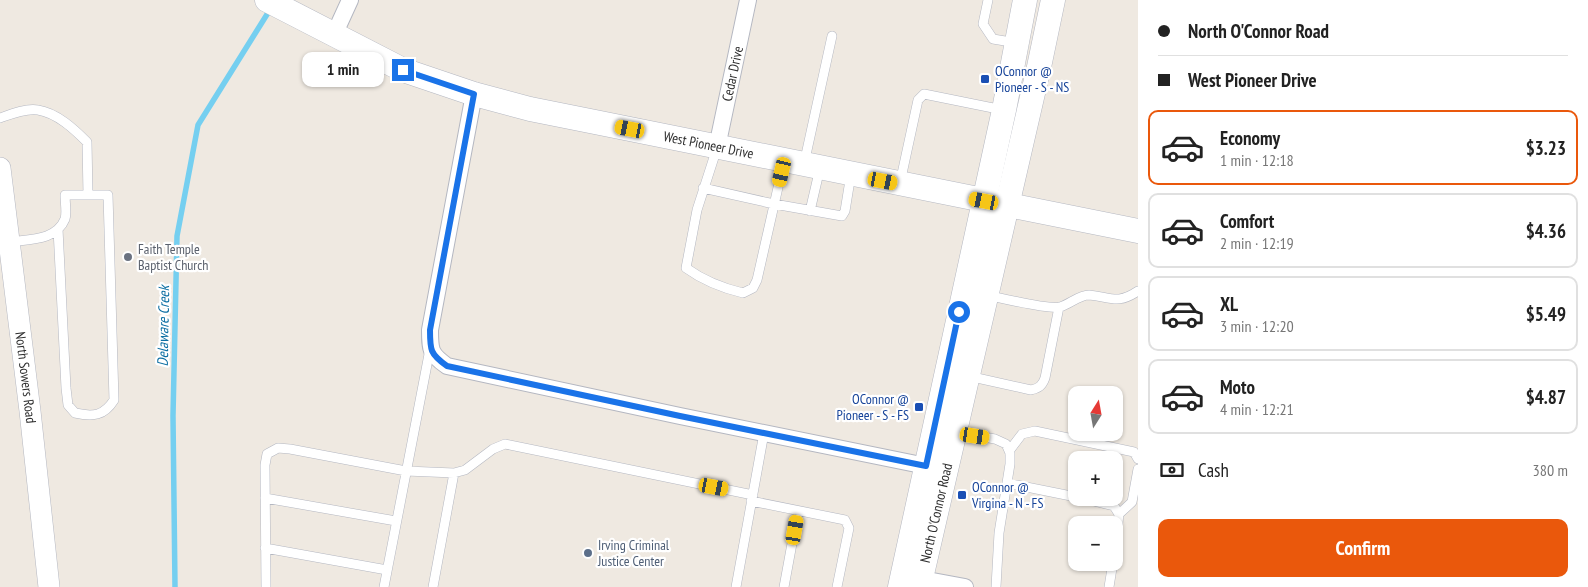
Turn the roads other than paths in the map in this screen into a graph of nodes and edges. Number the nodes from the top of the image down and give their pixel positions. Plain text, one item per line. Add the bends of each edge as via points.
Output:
1 (267, 0) edge
2 (350, 0) edge
3 (748, 0) edge
4 (988, 0) edge
5 (1025, 0) edge
6 (1053, 0) edge
7 (327, 31) junction
8 (832, 36) dead end
9 (1017, 43) junction
10 (474, 94) junction
11 (1004, 110) junction
12 (0, 118) edge
13 (717, 147) junction
14 (803, 164) junction
15 (0, 172) edge
16 (852, 174) junction
17 (900, 184) junction
18 (703, 188) junction
19 (88, 195) junction
20 (984, 201) junction
21 (774, 204) junction
22 (1007, 206) junction
23 (810, 211) junction
24 (3, 214) edge
25 (58, 229) junction
26 (1138, 231) edge
27 (9, 242) junction
28 (1138, 291) edge
29 (986, 295) junction
30 (1060, 307) junction
31 (430, 338) junction
32 (967, 376) junction
33 (954, 432) junction
34 (764, 433) junction
35 (1009, 451) junction
36 (1138, 458) edge
37 (936, 468) junction
38 (1138, 469) edge
39 (406, 471) junction
40 (454, 473) junction
41 (1007, 483) junction
42 (1068, 495) edge
43 (265, 498) junction
44 (752, 498) junction
45 (1114, 506) edge
46 (798, 511) junction
47 (1120, 514) joint
48 (396, 522) junction
49 (265, 548) junction
50 (387, 570) junction
51 (1112, 571) edge
52 (911, 582) edge
53 (49, 587) edge
54 (266, 587) edge
55 (384, 587) edge
56 (432, 587) edge
57 (736, 587) edge
58 (784, 587) edge
59 (837, 587) edge
60 (966, 587) edge
61 (996, 587) edge
62 (1109, 587) edge

1 - 7 main road, West Pioneer Drive
2 - 7 street
3 - 13 street, Cedar Drive
4 - 9 lane via 982,24 993,39
5 - 9 main road, North O'Connor Road
6 - 22 main road, North O'Connor Road
7 - 10 main road, West Pioneer Drive via 403,70
8 - 14 lane
9 - 11 main road, North O'Connor Road
10 - 13 main road, West Pioneer Drive via 530,109
10 - 31 street
11 - 17 lane via 924,94 918,100
11 - 20 main road, North O'Connor Road
12 - 19 lane via 38,110 56,116 74,128 87,142
13 - 14 main road, West Pioneer Drive
13 - 18 lane
14 - 16 main road, West Pioneer Drive
14 - 21 lane
14 - 23 lane
15 - 24 street, North Sowers Road
16 - 17 main road, West Pioneer Drive
16 - 23 lane via 842,216
17 - 20 main road, West Pioneer Drive
18 - 21 lane
18 - 21 lane via 686,268 719,287 743,293 753,288 757,280
19 - 25 lane via 65,195 65,218
19 - 25 lane via 108,195 114,400 108,410 97,414 75,413 68,405
20 - 22 main road, West Pioneer Drive
20 - 37 main road, North O'Connor Road
21 - 23 lane
22 - 26 main road, West Pioneer Drive
22 - 29 main road, North O'Connor Road
24 - 27 street, North Sowers Road
25 - 27 lane via 48,237
27 - 53 street, North Sowers Road
28 - 30 lane via 1116,300 1087,295
29 - 30 lane
29 - 32 main road, North O'Connor Road
30 - 32 lane via 1045,378 1038,389
31 - 34 street via 434,357 447,366
31 - 39 lane
32 - 33 main road, North O'Connor Road
33 - 35 lane via 994,439 1006,444
33 - 37 main road, North O'Connor Road
34 - 37 street
34 - 44 lane
35 - 36 lane via 1022,434 1035,431 1134,452
35 - 41 lane
37 - 52 main road, North O'Connor Road
38 - 47 lane via 1132,502
39 - 40 lane
39 - 43 lane via 278,448 267,454 264,465
39 - 48 lane
40 - 44 lane via 466,470 505,444
40 - 56 lane
41 - 42 lane
41 - 61 lane via 999,533
43 - 48 lane
43 - 49 lane
44 - 46 lane
44 - 57 lane
45 - 47 lane
46 - 58 lane
46 - 59 lane via 845,520 848,528
48 - 50 lane
49 - 50 lane
49 - 54 lane
50 - 55 lane
51 - 62 lane
52 - 60 street

